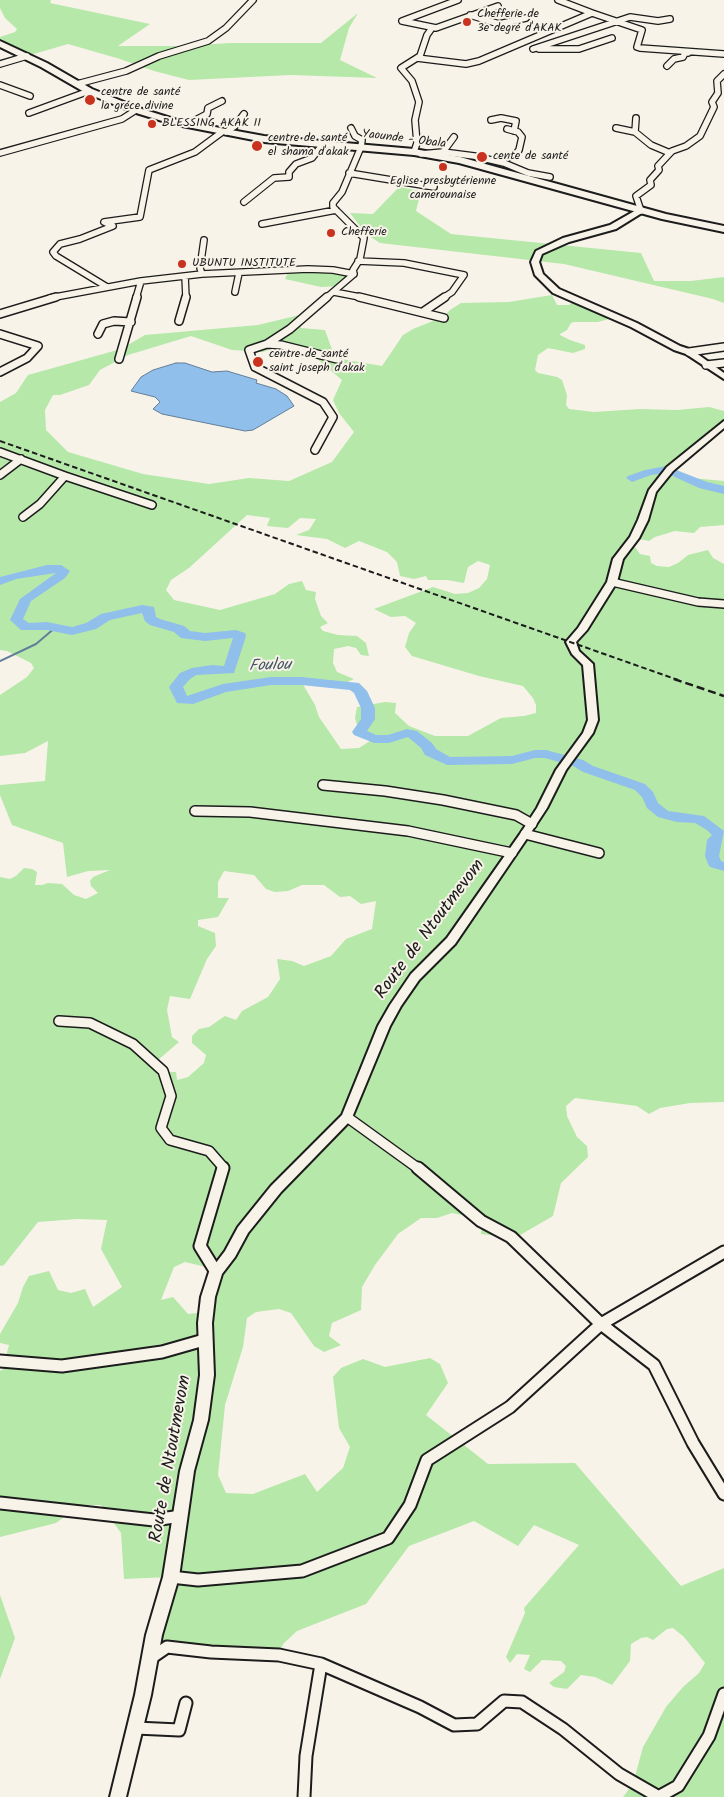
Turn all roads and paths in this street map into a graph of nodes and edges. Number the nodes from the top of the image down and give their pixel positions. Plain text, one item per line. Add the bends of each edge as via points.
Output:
1 (253, 0) edge
2 (458, 0) edge
3 (558, 0) edge
4 (576, 0) edge
5 (565, 2) junction
6 (498, 6) dead end
7 (592, 13) junction
8 (470, 15) junction
9 (526, 18) dead end
10 (670, 19) dead end
11 (612, 21) junction
12 (432, 28) junction
13 (612, 38) dead end
14 (0, 44) edge
15 (514, 48) junction
16 (534, 49) junction
17 (689, 52) junction
18 (724, 54) edge
19 (27, 56) junction
20 (418, 58) junction
21 (0, 64) edge
22 (667, 66) dead end
23 (724, 74) edge
24 (77, 84) junction
25 (0, 85) edge
26 (89, 91) junction
27 (30, 96) dead end
28 (222, 101) dead end
29 (136, 110) junction
30 (29, 113) dead end
31 (244, 114) dead end
32 (636, 118) dead end
33 (491, 120) dead end
34 (188, 124) junction
35 (351, 128) dead end
36 (616, 128) dead end
37 (507, 129) dead end
38 (514, 131) junction
39 (224, 132) junction
40 (635, 132) junction
41 (454, 137) dead end
42 (323, 144) junction
43 (361, 148) junction
44 (443, 152) junction
45 (0, 153) edge
46 (417, 153) junction
47 (670, 153) junction
48 (496, 161) junction
49 (349, 173) junction
50 (289, 177) junction
51 (550, 177) dead end
52 (284, 185) dead end
53 (434, 187) dead end
54 (244, 202) dead end
55 (336, 210) junction
56 (640, 211) junction
57 (262, 224) dead end
58 (724, 229) edge
59 (204, 240) dead end
60 (358, 261) junction
61 (239, 272) junction
62 (202, 274) junction
63 (354, 274) junction
64 (185, 276) junction
65 (142, 281) junction
66 (107, 287) junction
67 (235, 292) dead end
68 (334, 292) junction
69 (423, 312) junction
70 (0, 314) edge
71 (444, 318) dead end
72 (179, 321) dead end
73 (131, 322) junction
74 (0, 334) edge
75 (98, 334) dead end
76 (267, 344) junction
77 (724, 347) edge
78 (688, 352) junction
79 (120, 359) dead end
80 (337, 359) dead end
81 (724, 363) edge
82 (706, 366) junction
83 (0, 372) edge
84 (724, 376) edge
85 (724, 424) edge
86 (315, 450) dead end
87 (0, 452) edge
88 (21, 459) junction
89 (0, 475) edge
90 (65, 476) junction
91 (152, 506) dead end
92 (23, 517) dead end
93 (612, 582) junction
94 (724, 604) edge
95 (323, 786) dead end
96 (195, 811) dead end
97 (529, 829) junction
98 (512, 853) junction
99 (599, 853) dead end
100 (59, 1021) dead end
101 (347, 1116) junction
102 (724, 1252) edge
103 (216, 1272) junction
104 (601, 1324) junction
105 (204, 1340) junction
106 (0, 1361) edge
107 (724, 1494) edge
108 (0, 1503) edge
109 (181, 1516) junction
110 (171, 1577) junction
111 (150, 1658) junction
112 (321, 1664) junction
113 (724, 1694) edge
114 (186, 1703) dead end
115 (136, 1728) junction
116 (118, 1797) edge
117 (304, 1797) edge
118 (658, 1797) edge

1 - 24 street via 226,28 208,41
2 - 12 street via 402,21
3 - 5 street
4 - 5 street
5 - 7 street
6 - 8 street
7 - 11 street
7 - 15 street
8 - 9 street via 499,24
8 - 12 street
10 - 11 street via 658,21 633,16
11 - 16 street
11 - 17 street via 642,30 637,47
12 - 20 street
13 - 16 street via 567,50
14 - 19 highway, Yaounde - Obala
15 - 16 street
15 - 20 street via 466,64
17 - 18 street
17 - 22 street
19 - 21 street
19 - 24 highway, Yaounde - Obala
20 - 46 street via 401,68 412,81 419,102 415,120
23 - 47 street via 717,81 718,93 712,102 714,107 700,136
24 - 26 highway, Yaounde - Obala
25 - 27 street
26 - 29 highway, Yaounde - Obala
26 - 30 street
28 - 34 street
29 - 34 highway, Yaounde - Obala
29 - 45 street via 122,119
31 - 39 street via 235,126
32 - 40 street
33 - 38 street via 516,121
34 - 39 highway, Yaounde - Obala
35 - 43 street via 362,140
36 - 40 street
37 - 38 street
38 - 48 street via 522,137 519,150
39 - 42 highway, Yaounde - Obala
39 - 66 street via 195,152 149,170 140,217 104,222 113,226 80,240 60,244 53,252
40 - 47 street
41 - 44 street
42 - 43 highway, Yaounde - Obala
42 - 50 street via 312,158 296,164
43 - 46 highway, Yaounde - Obala
43 - 49 street
44 - 46 street
44 - 48 street
46 - 56 highway, Yaounde - Obala via 474,163
47 - 56 street via 658,166 659,170 650,180 651,185 636,196
48 - 51 street
49 - 53 street
49 - 55 street via 342,192 333,203
50 - 52 street
50 - 54 street via 274,178
55 - 57 street
55 - 60 street via 364,238
56 - 58 highway, Yaounde - Obala
56 - 78 street via 612,227 544,250 535,262 540,274 556,291
59 - 62 street
60 - 63 street
60 - 69 street via 404,262 464,275 452,292
61 - 62 street
61 - 63 street via 308,269
61 - 67 street
62 - 64 street
63 - 68 street
64 - 65 street
64 - 72 street via 186,298
65 - 66 street
65 - 73 street
66 - 70 street via 50,298
68 - 69 street
68 - 76 street
69 - 71 street
73 - 75 street via 103,324
73 - 79 street
74 - 83 street via 38,346 27,358
76 - 80 street
76 - 86 street via 249,350 255,367 323,402 333,417
77 - 78 street
78 - 82 street
81 - 82 street
82 - 84 street
85 - 93 street via 670,469 652,492 634,538 618,559
87 - 88 street
88 - 89 street
88 - 90 street
90 - 91 street
90 - 92 street via 40,504
93 - 94 street via 698,602
93 - 97 street, Route de Ntoutmevom via 571,642 575,652 588,664 593,720
95 - 97 street via 385,791 516,815
96 - 98 street via 250,812 408,831
97 - 98 street, Route de Ntoutmevom
97 - 99 street
98 - 101 street, Route de Ntoutmevom via 451,941 415,977 396,1005
100 - 103 street via 90,1023 133,1044 162,1071 171,1096 161,1128 170,1140 209,1151 223,1167 200,1246
101 - 103 street, Route de Ntoutmevom via 276,1189 243,1230
101 - 104 street via 480,1221 511,1237
102 - 104 street
103 - 105 street, Route de Ntoutmevom via 208,1297
104 - 107 street via 654,1365 693,1443
104 - 110 street via 510,1406 427,1460 410,1505 388,1538 302,1571 198,1580
105 - 106 street via 162,1352 62,1366
105 - 109 street, Route de Ntoutmevom via 207,1375
108 - 109 street via 154,1520
109 - 110 street, Route de Ntoutmevom
110 - 111 street, Route de Ntoutmevom
111 - 112 street via 167,1647 279,1655
111 - 115 street, Route de Ntoutmevom
112 - 117 street via 306,1756
112 - 118 street via 454,1725 477,1724 504,1701 522,1702 563,1729 619,1774
113 - 118 street via 709,1736 678,1786
114 - 115 street via 179,1730
115 - 116 street, Route de Ntoutmevom

